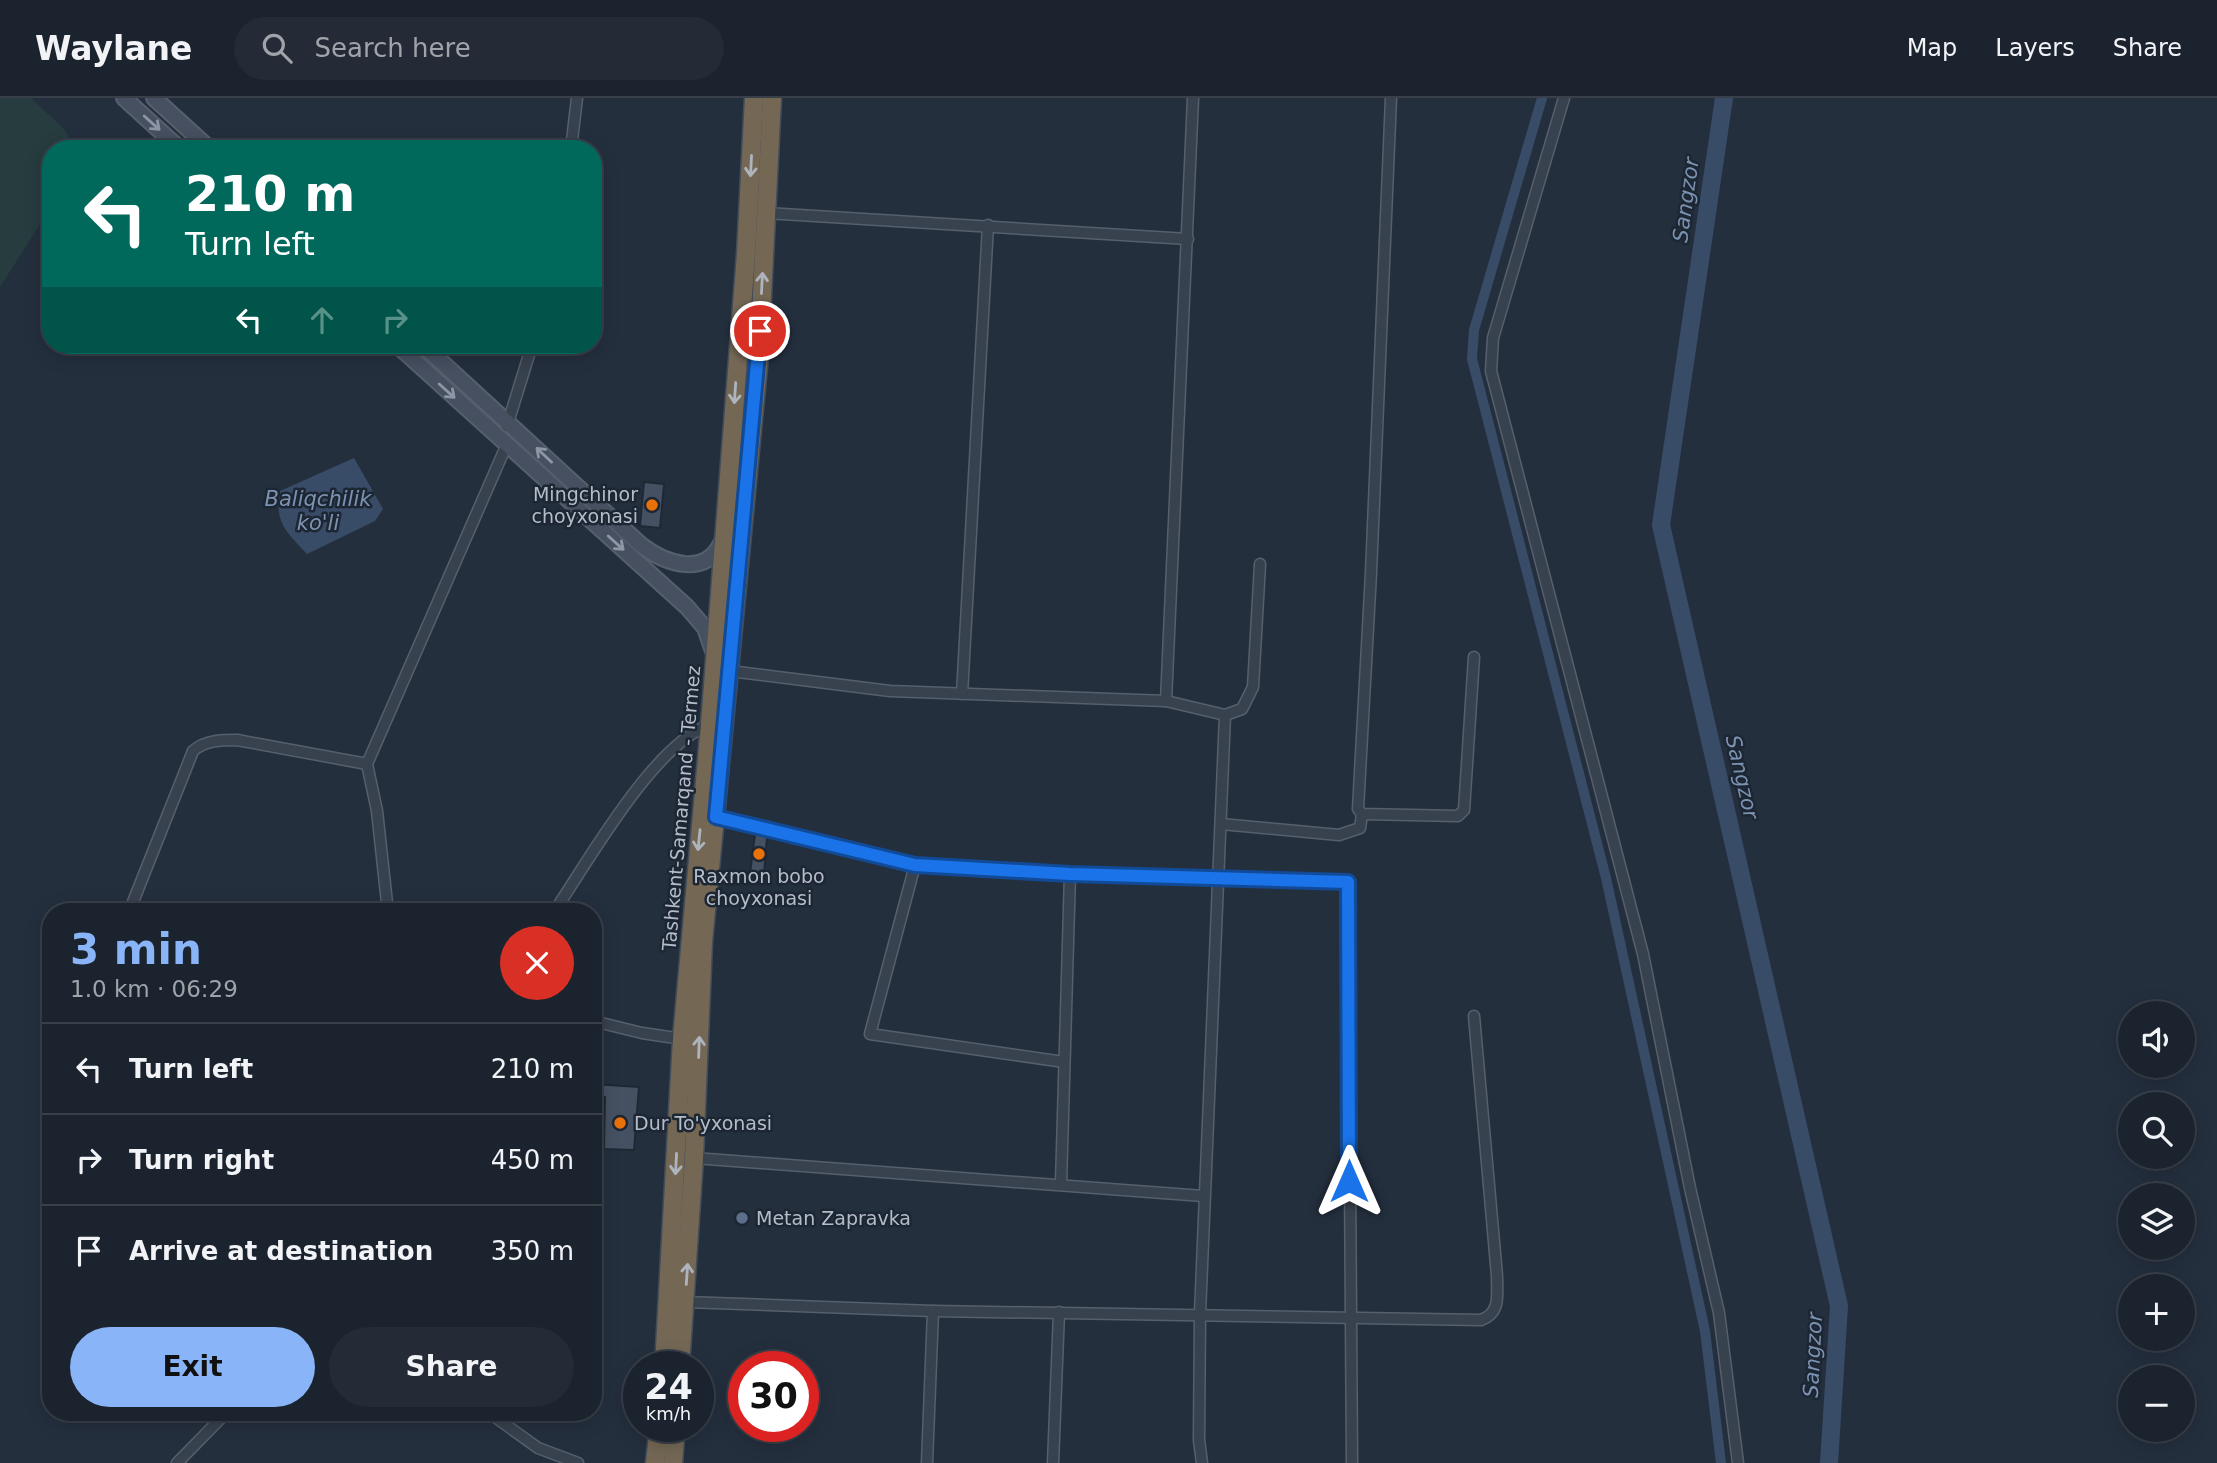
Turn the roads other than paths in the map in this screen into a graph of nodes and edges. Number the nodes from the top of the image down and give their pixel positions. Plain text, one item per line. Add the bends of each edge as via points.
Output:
1 (124, 98) edge
2 (154, 98) edge
3 (577, 98) edge
4 (754, 98) edge
5 (772, 98) edge
6 (1193, 98) edge
7 (1391, 98) edge
8 (1564, 98) edge
9 (170, 140) edge
10 (200, 140) edge
11 (572, 140) edge
12 (766, 213) junction
13 (988, 225) junction
14 (1188, 239) junction
15 (755, 255) junction
16 (407, 354) edge
17 (433, 354) edge
18 (529, 354) edge
19 (509, 423) junction
20 (504, 441) junction
21 (725, 531) junction
22 (1260, 564) dead end
23 (1474, 657) dead end
24 (722, 672) junction
25 (962, 694) junction
26 (1166, 701) junction
27 (1225, 715) junction
28 (710, 725) junction
29 (367, 764) junction
30 (1362, 814) junction
31 (716, 817) junction
32 (1221, 824) junction
33 (915, 865) junction
34 (1070, 874) junction
35 (1217, 877) junction
36 (133, 903) edge
37 (387, 903) edge
38 (560, 903) edge
39 (1474, 1016) dead end
40 (602, 1023) edge
41 (682, 1039) junction
42 (1064, 1062) junction
43 (694, 1158) junction
44 (1060, 1184) junction
45 (1203, 1196) junction
46 (685, 1302) junction
47 (933, 1311) junction
48 (1059, 1312) junction
49 (1200, 1314) junction
50 (1350, 1317) junction
51 (665, 1351) edge
52 (681, 1351) edge
53 (217, 1421) edge
54 (500, 1421) edge
55 (657, 1442) edge
56 (675, 1442) edge
57 (177, 1463) edge
58 (578, 1463) edge
59 (655, 1463) edge
60 (673, 1463) edge
61 (927, 1463) edge
62 (1053, 1463) edge
63 (1202, 1463) edge
64 (1352, 1463) edge
65 (1738, 1463) edge

1 -> 9 main road
2 - 10 main road
3 - 11 street
4 -> 15 highway, Tashkent-Samarqand - Termez
5 - 12 highway, Tashkent-Samarqand - Termez
6 - 14 street
7 - 30 street
8 - 65 street via 1493,338 1490,371 1643,954 1719,1313
12 - 13 street
12 - 15 highway, Tashkent-Samarqand - Termez
13 - 14 street
13 - 25 street
14 - 26 street
15 -> 21 highway, Tashkent-Samarqand - Termez
24 -> 15 highway, Tashkent-Samarqand - Termez via 759,356
16 -> 20 main road
17 - 19 main road
18 - 19 street
19 - 20 street
21 -> 19 main road via 718,551 708,560 687,565 662,560
20 -> 24 main road via 693,613 709,636
20 - 29 street
21 - 24 highway, Tashkent-Samarqand - Termez
22 - 27 street via 1252,687 1242,709
23 - 30 street via 1464,810 1458,816
24 - 25 street via 890,691
24 - 28 highway, Tashkent-Samarqand - Termez
24 - 31 highway, Tashkent-Samarqand - Termez
25 - 26 street
26 - 27 street
27 - 32 street
28 - 38 street via 686,736 658,765
28 -> 41 highway, Tashkent-Samarqand - Termez
29 - 36 street via 237,740 200,744 193,751
29 - 37 street
30 - 32 street via 1360,828 1339,835
31 - 33 street
43 -> 31 highway, Tashkent-Samarqand - Termez via 703,942
32 - 35 street
33 - 34 street
33 - 42 street via 870,1034
34 - 35 street
34 - 42 street
35 - 45 street
35 - 50 street via 1348,882
39 - 50 street via 1497,1308 1480,1320
40 - 41 street
41 -> 51 highway, Tashkent-Samarqand - Termez
42 - 44 street
43 - 44 street
46 -> 43 highway, Tashkent-Samarqand - Termez
44 - 45 street
45 - 49 street
46 - 47 street
46 - 52 highway, Tashkent-Samarqand - Termez
47 - 48 street
47 - 61 street
48 - 49 street
48 - 62 street
49 - 50 street
49 - 63 street
50 - 64 street
53 - 57 street
54 - 58 street via 538,1448
55 - 59 highway
56 - 60 highway

